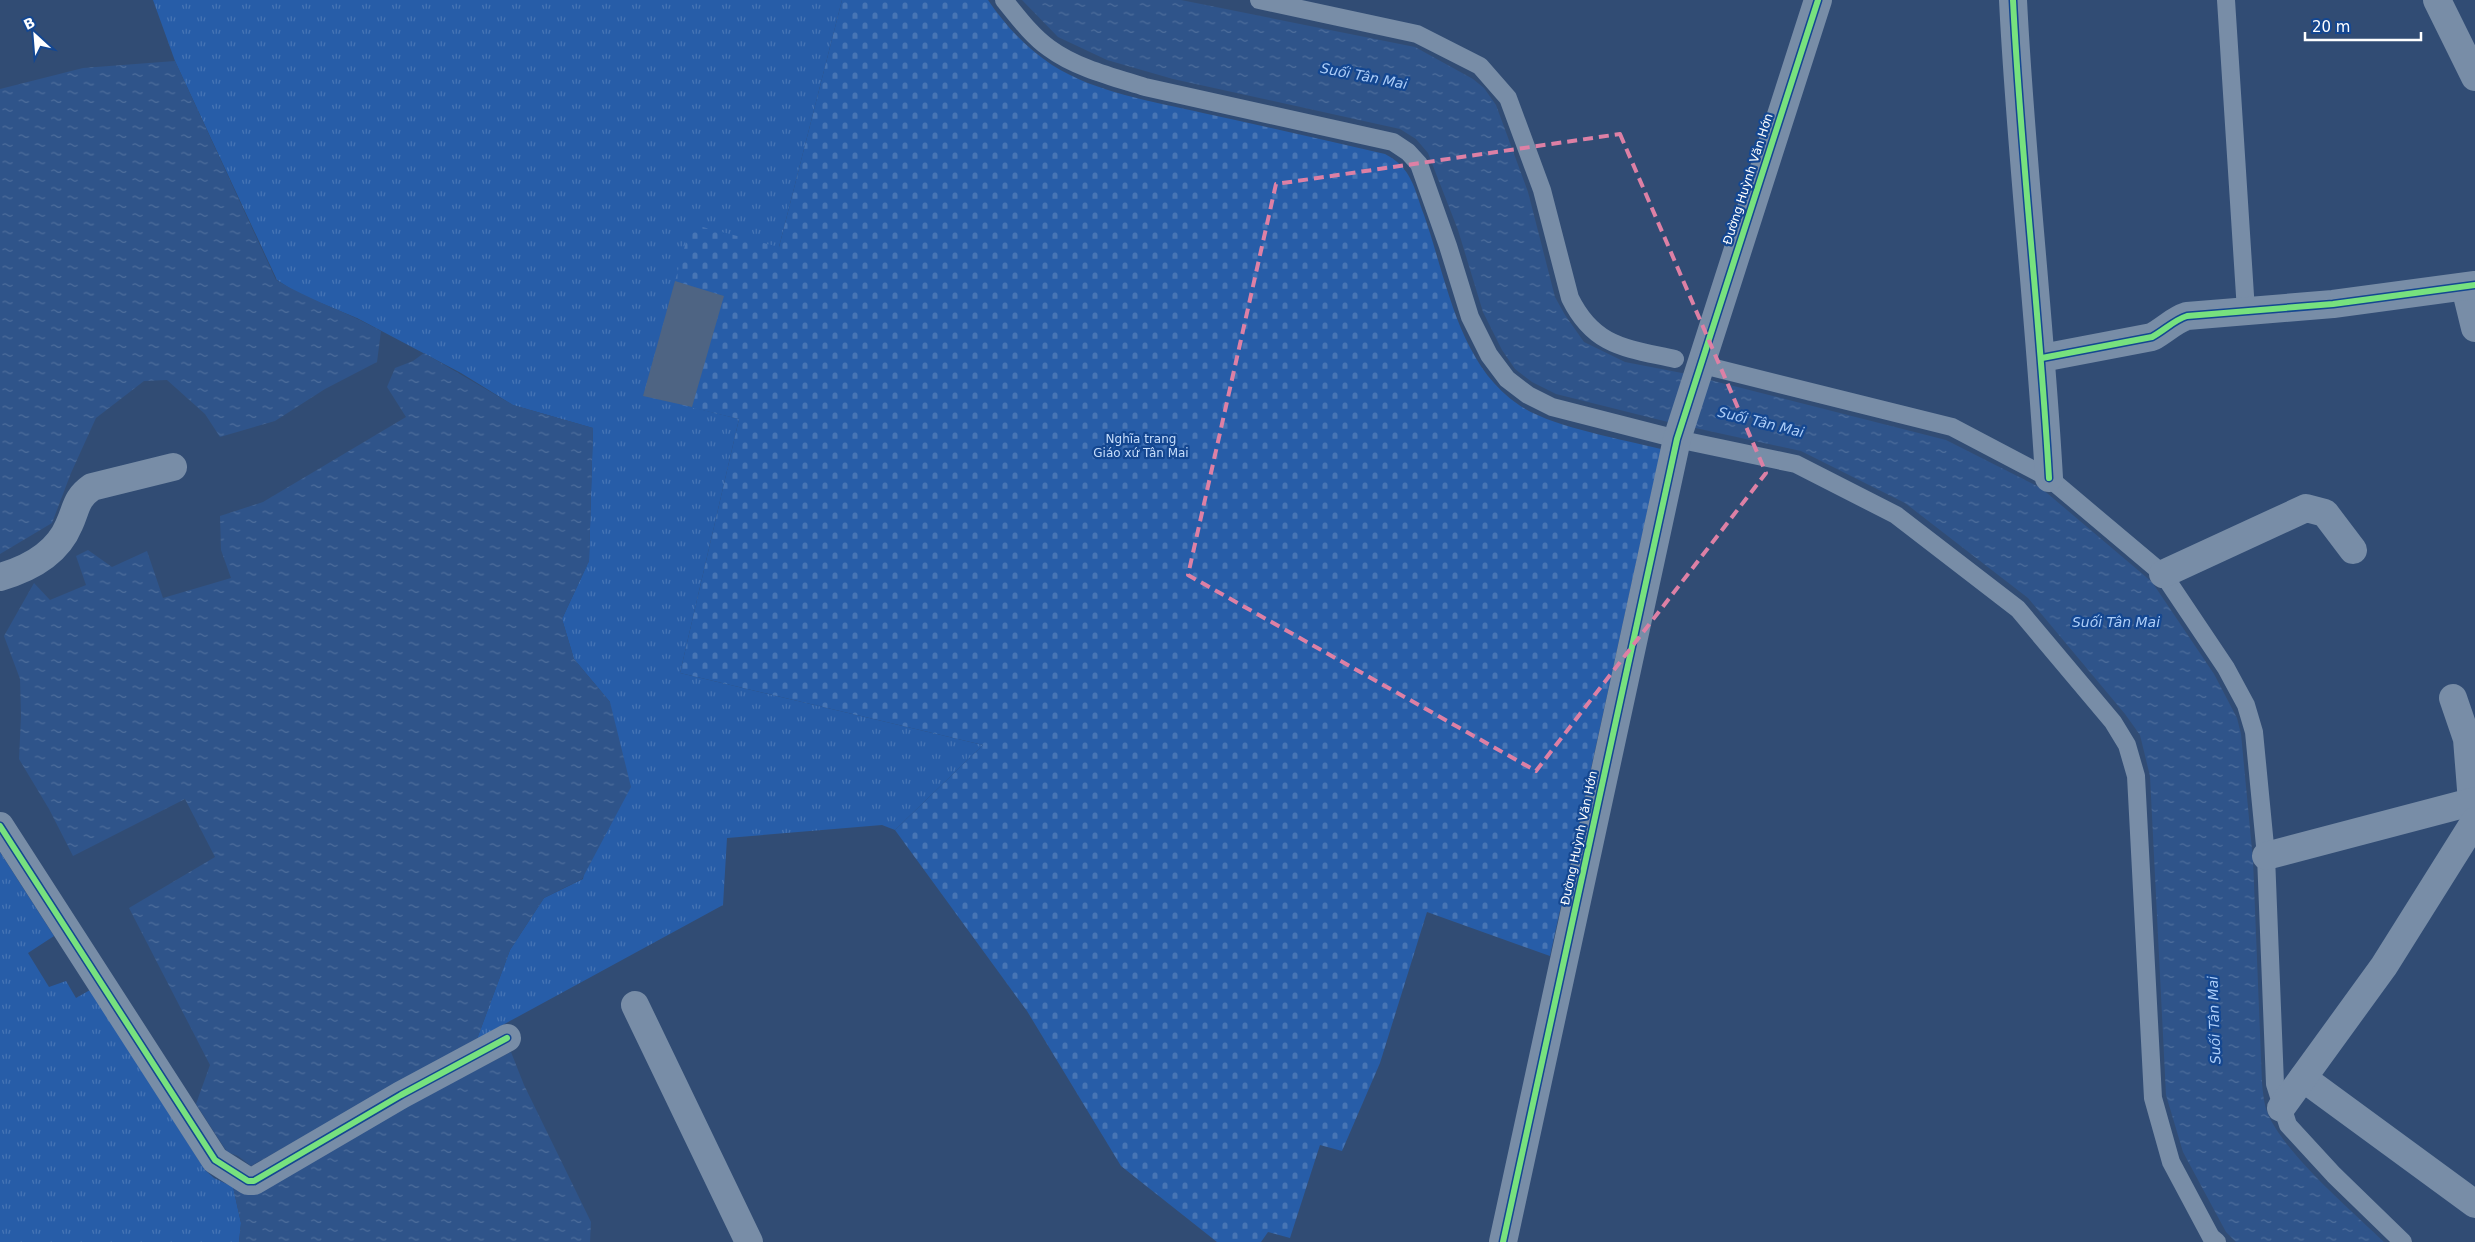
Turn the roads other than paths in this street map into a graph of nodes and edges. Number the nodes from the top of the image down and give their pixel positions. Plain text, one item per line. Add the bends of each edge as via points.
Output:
1 (1004, 0) edge
2 (1259, 0) edge
3 (1818, 0) edge
4 (2013, 0) edge
5 (2226, 0) edge
6 (2437, 0) edge
7 (2475, 77) edge
8 (2470, 286) edge
9 (2246, 311) junction
10 (2475, 328) edge
11 (2042, 358) junction
12 (1687, 362) junction
13 (1677, 439) junction
14 (172, 467) dead end
15 (2049, 478) junction
16 (2353, 550) dead end
17 (2163, 574) junction
18 (0, 577) edge
19 (2453, 698) dead end
20 (2474, 809) edge
21 (0, 826) edge
22 (2266, 856) junction
23 (635, 1004) dead end
24 (507, 1038) dead end
25 (2303, 1078) junction
26 (2281, 1108) junction
27 (2475, 1204) edge
28 (749, 1242) edge
29 (1502, 1242) edge
30 (2217, 1242) edge
31 (2403, 1242) edge

1 - 13 lane via 1049,48 1108,76 1393,142 1418,164 1470,317 1489,355 1507,379 1552,407
2 - 12 lane via 1417,34 1480,66 1508,98 1542,190 1570,298 1577,312 1591,330 1611,343
3 - 12 street, Đường Huỳnh Văn Hớn
4 - 11 street via 2019,117
5 - 9 lane
6 - 7 street
8 - 9 street via 2333,304
8 - 10 street
9 - 11 street via 2188,316 2176,320 2152,337
11 - 15 street
12 - 13 street, Đường Huỳnh Văn Hớn
12 - 15 lane via 1952,427
13 - 29 street, Đường Huỳnh Văn Hớn
13 - 30 lane via 1796,464 1896,515 2018,609 2113,722 2127,745 2136,776 2153,1098 2171,1162
14 - 18 street via 92,487 83,493 74,507 69,526 56,548 19,572
15 - 17 lane
16 - 17 street via 2325,513 2306,508
17 - 22 lane via 2226,668 2246,705 2254,732
19 - 20 street via 2467,739
20 - 22 street
20 - 25 street via 2384,966
21 - 24 street via 215,1160 248,1181 254,1181 401,1095
22 - 26 lane via 2276,1084
23 - 28 street
25 - 26 street
25 - 27 street
26 - 31 lane via 2288,1125

